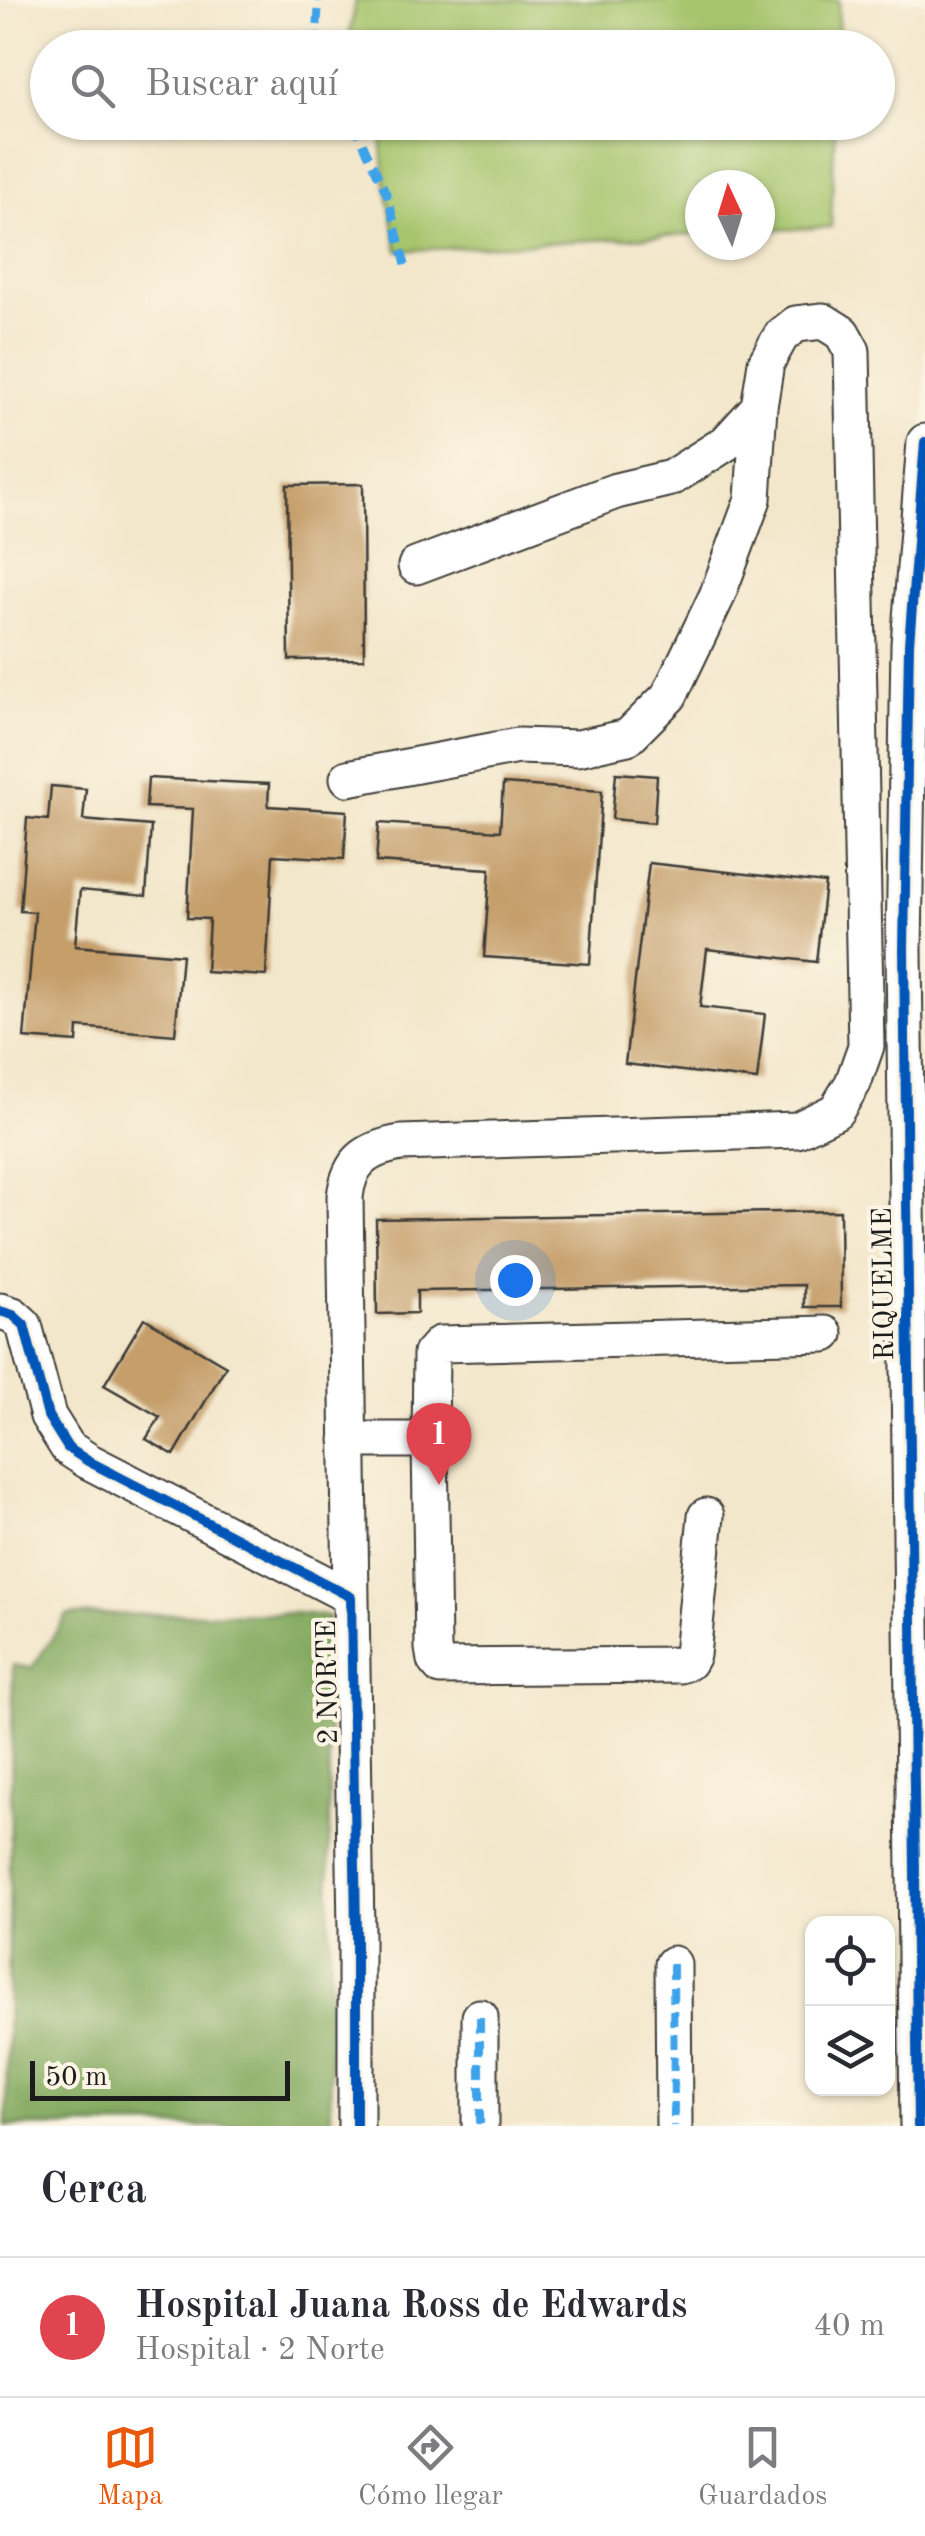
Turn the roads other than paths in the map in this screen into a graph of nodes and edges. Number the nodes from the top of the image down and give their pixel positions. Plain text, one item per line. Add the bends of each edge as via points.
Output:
1 (758, 407) junction
2 (925, 442) edge
3 (416, 566) dead end
4 (348, 778) dead end
5 (0, 1311) edge
6 (825, 1334) dead end
7 (348, 1440) junction
8 (430, 1440) junction
9 (706, 1516) dead end
10 (351, 1596) junction
11 (674, 1964) dead end
12 (480, 2017) dead end
13 (356, 2126) edge
14 (480, 2126) edge
15 (674, 2126) edge
16 (918, 2126) edge

1 - 3 street via 726,444 671,478 616,491
1 - 4 street via 753,499 717,596 670,696 628,737 578,748 518,746
1 - 7 street via 766,363 781,336 796,324 823,321 842,332 852,352 866,1046 853,1084 836,1110 797,1130 401,1143 367,1153 347,1180 345,1198
2 - 16 street, RIQUELME via 909,644 904,950
5 - 10 street, 2 NORTE via 24,1325 48,1416 68,1448
6 - 8 street via 440,1344 431,1354
7 - 8 street
7 - 10 street
8 - 9 street via 434,1648 441,1667 688,1662
10 - 13 street, 2 NORTE
11 - 15 street
12 - 14 street

